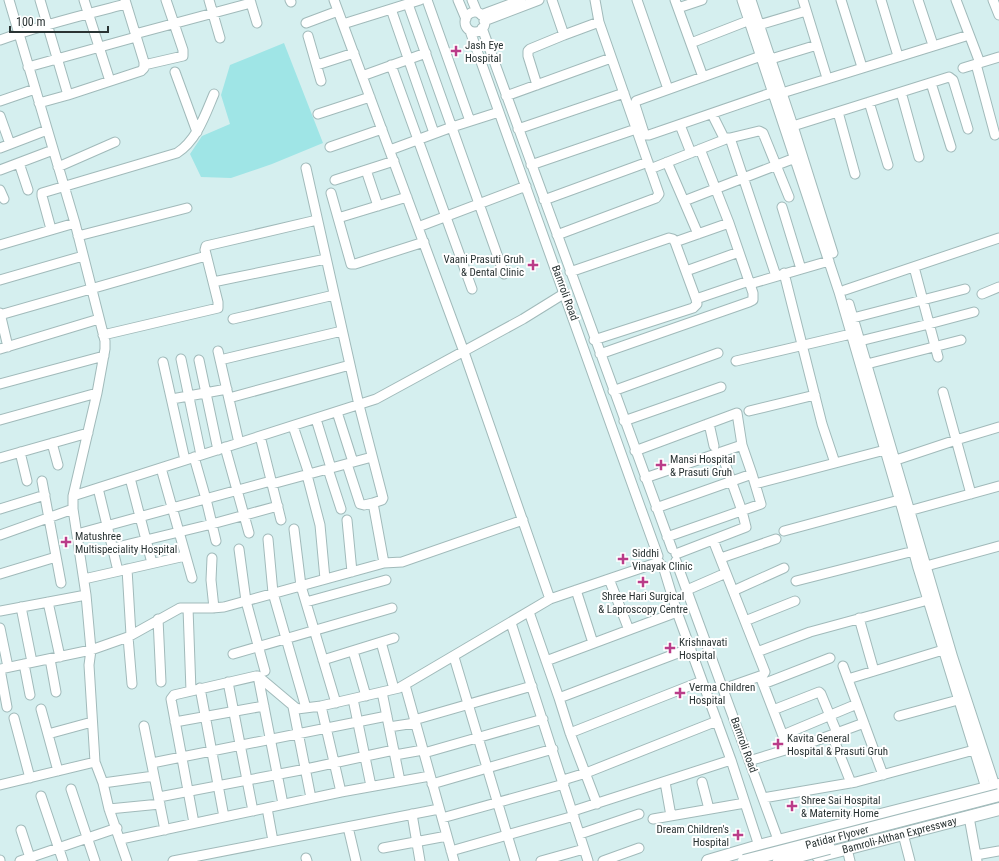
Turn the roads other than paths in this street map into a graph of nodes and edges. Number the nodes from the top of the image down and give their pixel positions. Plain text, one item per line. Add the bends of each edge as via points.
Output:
1 (9, 0) edge
2 (40, 0) edge
3 (84, 0) edge
4 (166, 0) edge
5 (209, 0) edge
6 (334, 0) edge
7 (420, 0) edge
8 (427, 0) edge
9 (458, 0) edge
10 (472, 0) edge
11 (521, 0) edge
12 (539, 0) edge
13 (552, 0) edge
14 (595, 0) edge
15 (637, 0) edge
16 (702, 0) edge
17 (742, 0) edge
18 (751, 0) edge
19 (803, 0) edge
20 (841, 0) edge
21 (881, 0) edge
22 (918, 0) edge
23 (956, 0) edge
24 (993, 0) edge
25 (125, 2) edge
26 (250, 2) edge
27 (408, 4) junction
28 (677, 4) edge
29 (391, 9) junction
30 (338, 11) junction
31 (806, 11) junction
32 (88, 13) junction
33 (213, 13) junction
34 (999, 15) edge
35 (466, 19) junction
36 (481, 19) junction
37 (750, 20) junction
38 (599, 22) junction
39 (257, 23) dead end
40 (306, 23) dead end
41 (174, 24) junction
42 (343, 24) junction
43 (48, 25) junction
44 (759, 25) junction
45 (470, 31) junction
46 (19, 33) junction
47 (564, 35) junction
48 (969, 35) junction
49 (136, 36) junction
50 (308, 36) dead end
51 (220, 38) dead end
52 (0, 40) edge
53 (691, 43) junction
54 (817, 45) junction
55 (933, 45) junction
56 (99, 48) junction
57 (426, 53) junction
58 (354, 54) junction
59 (761, 56) junction
60 (898, 56) junction
61 (999, 57) edge
62 (611, 58) junction
63 (408, 59) junction
64 (771, 59) junction
65 (58, 60) junction
66 (978, 64) junction
67 (144, 65) junction
68 (317, 65) junction
69 (391, 65) junction
70 (28, 67) junction
71 (862, 67) junction
72 (963, 68) dead end
73 (175, 72) dead end
74 (362, 76) junction
75 (703, 77) junction
76 (827, 78) junction
77 (110, 81) junction
78 (321, 81) dead end
79 (931, 83) junction
80 (537, 85) junction
81 (35, 89) junction
82 (668, 89) junction
83 (778, 92) junction
84 (901, 92) junction
85 (624, 93) junction
86 (214, 94) dead end
87 (68, 95) junction
88 (506, 96) junction
89 (370, 97) junction
90 (0, 101) edge
91 (869, 102) junction
92 (39, 103) junction
93 (499, 112) junction
94 (838, 112) junction
95 (318, 114) dead end
96 (712, 114) junction
97 (0, 116) edge
98 (470, 121) junction
99 (680, 125) junction
100 (794, 126) junction
101 (452, 127) junction
102 (382, 129) junction
103 (518, 129) junction
104 (636, 129) junction
105 (968, 129) dead end
106 (47, 130) junction
107 (197, 132) junction
108 (434, 133) junction
109 (995, 135) dead end
110 (728, 138) junction
111 (418, 139) junction
112 (115, 142) dead end
113 (10, 144) junction
114 (951, 147) dead end
115 (0, 148) edge
116 (330, 148) dead end
117 (53, 150) junction
118 (390, 150) junction
119 (695, 151) junction
120 (919, 157) dead end
121 (795, 158) junction
122 (394, 161) junction
123 (667, 162) junction
124 (19, 163) junction
125 (531, 165) junction
126 (776, 165) junction
127 (888, 165) dead end
128 (649, 166) junction
129 (58, 167) junction
130 (306, 168) dead end
131 (0, 170) edge
132 (366, 170) junction
133 (855, 174) dead end
134 (743, 178) junction
135 (334, 180) dead end
136 (526, 186) junction
137 (64, 187) junction
138 (716, 189) junction
139 (0, 190) edge
140 (28, 190) dead end
141 (331, 193) dead end
142 (407, 197) junction
143 (789, 197) dead end
144 (4, 199) dead end
145 (544, 200) junction
146 (684, 201) junction
147 (479, 204) junction
148 (378, 206) junction
149 (782, 207) dead end
150 (187, 208) dead end
151 (446, 216) junction
152 (338, 218) junction
153 (317, 220) junction
154 (74, 222) junction
155 (729, 223) junction
156 (418, 227) junction
157 (51, 229) junction
158 (698, 234) junction
159 (557, 235) junction
160 (78, 236) junction
161 (999, 238) edge
162 (424, 242) junction
163 (675, 242) junction
164 (0, 245) edge
165 (739, 252) junction
166 (83, 256) junction
167 (206, 256) junction
168 (326, 259) junction
169 (829, 261) junction
170 (914, 267) junction
171 (801, 268) junction
172 (686, 271) junction
173 (570, 272) junction
174 (504, 274) dead end
175 (780, 274) junction
176 (0, 280) edge
177 (213, 282) junction
178 (750, 283) junction
179 (999, 287) edge
180 (91, 288) junction
181 (472, 289) dead end
182 (965, 289) dead end
183 (845, 290) junction
184 (565, 293) junction
185 (334, 294) junction
186 (982, 294) dead end
187 (696, 299) junction
188 (923, 300) junction
189 (974, 312) dead end
190 (0, 314) edge
191 (853, 318) junction
192 (99, 319) junction
193 (233, 319) dead end
194 (929, 324) junction
195 (342, 331) junction
196 (851, 334) junction
197 (103, 335) junction
198 (594, 340) junction
199 (860, 340) junction
200 (961, 340) dead end
201 (802, 346) junction
202 (935, 346) junction
203 (4, 348) edge
204 (464, 352) junction
205 (718, 353) dead end
206 (600, 354) junction
207 (104, 356) junction
208 (938, 357) dead end
209 (181, 359) dead end
210 (199, 360) dead end
211 (736, 360) dead end
212 (163, 362) dead end
213 (867, 364) junction
214 (350, 365) junction
215 (0, 384) edge
216 (721, 387) dead end
217 (613, 391) junction
218 (943, 392) dead end
219 (97, 393) junction
220 (206, 393) junction
221 (228, 394) junction
222 (815, 395) junction
223 (189, 396) junction
224 (172, 400) junction
225 (359, 405) junction
226 (749, 411) dead end
227 (337, 412) junction
228 (316, 419) junction
229 (0, 420) edge
230 (624, 421) junction
231 (707, 424) junction
232 (293, 426) junction
233 (999, 427) edge
234 (88, 433) junction
235 (260, 436) junction
236 (956, 440) junction
237 (52, 443) junction
238 (239, 443) junction
239 (714, 446) dead end
240 (742, 446) junction
241 (222, 449) junction
242 (635, 450) junction
243 (885, 450) junction
244 (20, 452) junction
245 (722, 452) junction
246 (372, 457) junction
247 (0, 458) edge
248 (194, 458) junction
249 (892, 462) junction
250 (350, 463) junction
251 (835, 463) junction
252 (58, 465) dead end
253 (161, 468) junction
254 (329, 469) junction
255 (752, 474) junction
256 (308, 475) junction
257 (130, 478) junction
258 (645, 478) junction
259 (42, 481) dead end
260 (732, 481) junction
261 (27, 482) dead end
262 (272, 483) junction
263 (755, 484) junction
264 (999, 486) edge
265 (98, 488) junction
266 (238, 490) junction
267 (971, 494) junction
268 (45, 495) junction
269 (73, 496) junction
270 (206, 499) junction
271 (899, 500) junction
272 (373, 503) junction
273 (278, 506) junction
274 (172, 508) junction
275 (341, 508) dead end
276 (656, 508) junction
277 (0, 509) edge
278 (73, 509) junction
279 (742, 510) junction
280 (906, 511) junction
281 (244, 515) junction
282 (49, 517) junction
283 (140, 517) junction
284 (281, 520) dead end
285 (347, 520) dead end
286 (523, 520) junction
287 (212, 524) junction
288 (108, 526) junction
289 (294, 529) dead end
290 (784, 531) dead end
291 (179, 532) junction
292 (249, 533) dead end
293 (77, 534) junction
294 (0, 535) edge
295 (667, 537) junction
296 (146, 539) junction
297 (268, 539) dead end
298 (776, 539) dead end
299 (713, 540) junction
300 (216, 541) dead end
301 (999, 546) edge
302 (113, 548) junction
303 (239, 549) dead end
304 (914, 551) junction
305 (675, 555) junction
306 (185, 556) junction
307 (56, 557) junction
308 (212, 558) dead end
309 (721, 558) junction
310 (660, 561) junction
311 (152, 563) junction
312 (384, 563) junction
313 (922, 567) junction
314 (784, 568) dead end
315 (127, 569) junction
316 (118, 571) junction
317 (352, 572) junction
318 (726, 573) junction
319 (0, 574) edge
320 (84, 578) junction
321 (192, 578) dead end
322 (326, 579) junction
323 (609, 579) junction
324 (386, 580) dead end
325 (796, 581) dead end
326 (61, 583) dead end
327 (301, 586) junction
328 (576, 590) junction
329 (687, 590) junction
330 (733, 590) junction
331 (273, 593) junction
332 (86, 595) junction
333 (550, 599) junction
334 (246, 600) junction
335 (928, 600) junction
336 (795, 601) dead end
337 (48, 602) junction
338 (306, 602) junction
339 (21, 607) junction
340 (188, 608) junction
341 (214, 608) junction
342 (392, 608) dead end
343 (0, 611) edge
344 (529, 612) junction
345 (677, 612) junction
346 (858, 618) junction
347 (158, 620) junction
348 (745, 622) junction
349 (511, 623) junction
350 (0, 628) edge
351 (629, 630) junction
352 (315, 631) junction
353 (130, 636) junction
354 (394, 638) dead end
355 (287, 639) junction
356 (381, 642) junction
357 (593, 643) junction
358 (259, 647) junction
359 (690, 648) junction
360 (91, 650) junction
361 (943, 650) junction
362 (353, 651) junction
363 (757, 652) junction
364 (233, 654) dead end
365 (60, 657) junction
366 (454, 657) junction
367 (830, 658) dead end
368 (50, 659) junction
369 (323, 660) junction
370 (546, 661) junction
371 (28, 663) junction
372 (843, 666) dead end
373 (8, 667) junction
374 (874, 671) junction
375 (261, 674) junction
376 (848, 679) junction
377 (762, 680) junction
378 (702, 681) junction
379 (161, 682) dead end
380 (228, 682) junction
381 (132, 684) dead end
382 (405, 685) junction
383 (532, 686) junction
384 (394, 689) junction
385 (723, 689) junction
386 (196, 690) junction
387 (56, 692) dead end
388 (382, 692) junction
389 (30, 695) dead end
390 (366, 696) junction
391 (559, 698) junction
392 (353, 699) junction
393 (958, 700) junction
394 (336, 703) junction
395 (468, 704) junction
396 (857, 704) junction
397 (264, 706) junction
398 (321, 706) junction
399 (7, 707) dead end
400 (293, 707) junction
401 (306, 708) junction
402 (41, 709) dead end
403 (773, 710) junction
404 (234, 712) junction
405 (387, 716) junction
406 (830, 716) junction
407 (899, 716) dead end
408 (205, 717) junction
409 (14, 718) dead end
410 (543, 719) junction
411 (717, 721) junction
412 (92, 722) junction
413 (175, 722) junction
414 (358, 722) junction
415 (415, 722) junction
416 (864, 723) junction
417 (144, 726) dead end
418 (389, 727) junction
419 (326, 729) junction
420 (570, 733) junction
421 (48, 734) junction
422 (299, 734) junction
423 (835, 734) junction
424 (783, 735) junction
425 (479, 738) junction
426 (270, 740) junction
427 (240, 746) junction
428 (553, 749) junction
429 (788, 749) junction
430 (974, 750) junction
431 (211, 751) junction
432 (423, 752) junction
433 (394, 753) junction
434 (365, 756) junction
435 (182, 757) junction
436 (731, 760) junction
437 (750, 761) junction
438 (95, 762) junction
439 (334, 762) junction
440 (152, 763) junction
441 (487, 768) junction
442 (306, 769) junction
443 (58, 771) junction
444 (586, 773) junction
445 (0, 775) edge
446 (277, 775) junction
447 (883, 775) junction
448 (154, 776) junction
449 (30, 778) junction
450 (247, 780) junction
451 (431, 780) junction
452 (400, 781) junction
453 (563, 782) junction
454 (665, 782) junction
455 (702, 782) dead end
456 (103, 783) junction
457 (851, 783) junction
458 (1, 785) edge
459 (218, 786) junction
460 (371, 786) junction
461 (995, 788) edge
462 (71, 789) dead end
463 (188, 791) junction
464 (341, 792) junction
465 (41, 796) dead end
466 (311, 798) junction
467 (763, 798) junction
468 (159, 800) junction
469 (497, 803) junction
470 (745, 803) junction
471 (283, 804) junction
472 (597, 804) junction
473 (999, 804) edge
474 (267, 808) junction
475 (109, 809) junction
476 (709, 809) junction
477 (999, 809) edge
478 (253, 811) junction
479 (440, 813) junction
480 (412, 814) junction
481 (574, 814) junction
482 (639, 814) dead end
483 (671, 816) junction
484 (224, 817) junction
485 (969, 817) junction
486 (653, 819) dead end
487 (194, 823) junction
488 (348, 826) junction
489 (117, 828) junction
490 (21, 830) dead end
491 (165, 830) junction
492 (811, 833) junction
493 (580, 834) junction
494 (903, 834) junction
495 (507, 835) junction
496 (447, 836) junction
497 (793, 837) junction
498 (87, 838) junction
499 (121, 839) junction
500 (273, 841) junction
501 (779, 841) junction
502 (417, 842) junction
503 (759, 846) junction
504 (59, 848) junction
505 (383, 848) dead end
506 (584, 848) junction
507 (639, 848) dead end
508 (847, 849) junction
509 (999, 850) edge
510 (451, 851) junction
511 (976, 858) edge
512 (31, 859) edge
513 (813, 859) edge
514 (20, 861) edge
515 (63, 861) edge
516 (95, 861) edge
517 (128, 861) edge
518 (173, 861) edge
519 (356, 861) edge
520 (420, 861) edge
521 (454, 861) edge
522 (514, 861) edge
523 (541, 861) edge
524 (588, 861) edge
525 (603, 861) edge
526 (708, 861) edge
527 (744, 861) edge
528 (763, 861) edge
529 (779, 861) edge
530 (785, 861) edge
531 (800, 861) edge
532 (850, 861) edge
533 (910, 861) edge

1 - 46 street
2 - 43 street
3 - 32 street
4 - 41 street
5 - 33 street
6 - 30 street
7 - 27 street
8 - 98 street
9 - 35 street
10 - 36 street
11 - 36 street
12 - 36 street
13 - 47 street
14 - 38 street
15 - 82 street
16 - 28 street
17 - 37 street
18 - 44 street
19 - 31 street
20 - 71 street
21 - 60 street
22 - 55 street
23 - 48 street
24 - 34 street
25 - 32 street
25 - 49 street
26 - 33 street
26 - 39 street
27 - 29 street
27 - 57 street
28 - 53 street
29 - 42 street
29 - 63 street
30 - 40 street
30 - 42 street
31 - 44 street
31 - 54 street
32 - 43 street
32 - 56 street
33 - 41 street
33 - 51 street
35 - 36 street via 470,13
35 - 45 street, Bamroli Road via 466,26
36 - 45 street via 476,32
36 - 88 street, Bamroli Road
37 - 53 street
37 - 59 street
38 - 47 street
38 - 62 street
41 - 49 street
41 - 67 street via 183,56
42 - 58 street
43 - 46 street
43 - 65 street
44 - 64 street
45 - 93 street, Bamroli Road
46 - 52 street
46 - 70 street
47 - 80 street via 528,51
48 - 55 street
48 - 66 street
49 - 56 street
49 - 67 street
50 - 68 street
53 - 75 street
54 - 64 street
54 - 76 street
55 - 60 street
56 - 65 street
56 - 77 street
57 - 63 street
57 - 101 street
58 - 68 street
58 - 74 street
59 - 75 street
59 - 83 street
60 - 71 street
61 - 66 street
62 - 80 street
62 - 85 street
63 - 69 street
63 - 108 street
64 - 83 street
65 - 70 street
65 - 87 street
66 - 72 street
66 - 109 street
67 - 77 street via 141,71
68 - 78 street
69 - 74 street
69 - 111 street
70 - 81 street
71 - 76 street
73 - 107 street
74 - 89 street
75 - 82 street
76 - 83 street
77 - 87 street
79 - 84 street
79 - 105 street via 946,78 953,80
79 - 114 street
80 - 88 street
81 - 90 street
81 - 92 street
82 - 99 street via 635,103 644,133 649,136
83 - 96 street
83 - 100 street
83 - 121 street
84 - 91 street
84 - 120 street
85 - 103 street
85 - 104 street
86 - 107 street
87 - 92 street
88 - 103 street, Bamroli Road
89 - 95 street
89 - 102 street
91 - 94 street
91 - 127 street
92 - 106 street
93 - 98 street
93 - 136 street, Bamroli Road
94 - 100 street
94 - 133 street
96 - 99 street
96 - 110 street via 723,137
97 - 113 street
98 - 101 street
99 - 119 street
100 - 183 street
101 - 108 street
101 - 147 street
102 - 116 street
102 - 118 street
103 - 125 street, Bamroli Road
104 - 125 street
104 - 128 street
106 - 113 street
106 - 117 street
107 - 137 street via 177,153
108 - 111 street
110 - 119 street
110 - 126 street via 761,131
110 - 134 street
111 - 118 street
111 - 151 street
112 - 129 street
113 - 115 street
117 - 124 street
117 - 129 street
118 - 122 street
119 - 123 street
119 - 138 street
121 - 126 street
121 - 169 street
122 - 132 street
122 - 142 street
123 - 128 street
123 - 146 street
124 - 131 street
124 - 140 street
125 - 145 street, Bamroli Road
126 - 134 street
126 - 143 street
128 - 145 street
128 - 159 street via 659,194 656,198
129 - 137 street
130 - 153 street
132 - 135 street
132 - 148 street
134 - 138 street
134 - 175 street
136 - 147 street
136 - 184 street, Bamroli Road
137 - 154 street
137 - 157 street via 42,194
138 - 146 street
138 - 155 street
139 - 144 street
141 - 152 street
142 - 148 street
142 - 156 street
145 - 159 street, Bamroli Road
146 - 158 street
147 - 151 street
147 - 174 street
148 - 152 street
149 - 171 street
150 - 160 street
151 - 156 street
151 - 181 street
152 - 162 street via 350,262 353,264
153 - 167 street via 208,245 205,248
153 - 168 street
154 - 157 street
154 - 160 street
155 - 158 street
155 - 165 street
156 - 162 street
157 - 164 street
158 - 163 street
159 - 173 street, Bamroli Road
160 - 166 street
161 - 170 street
162 - 204 street
163 - 172 street
163 - 173 street via 673,239 664,238
165 - 172 street
165 - 178 street
166 - 176 street
166 - 180 street
167 - 177 street
167 - 180 street
168 - 177 street
168 - 185 street
169 - 171 street
169 - 196 street
170 - 183 street
170 - 188 street
171 - 175 street
172 - 187 street
173 - 198 street, Bamroli Road
175 - 178 street
175 - 201 street
177 - 197 street via 218,308
178 - 187 street
178 - 206 street via 754,297 749,302
179 - 186 street
180 - 190 street
180 - 192 street
182 - 188 street
183 - 191 street
184 - 204 street
184 - 310 street, Bamroli Road
185 - 193 street
185 - 195 street
187 - 198 street via 697,304 693,308
188 - 191 street
188 - 194 street
189 - 194 street
190 - 203 street
191 - 199 street
192 - 197 street
192 - 203 street
194 - 199 street
194 - 202 street
195 - 214 street
195 - 221 street via 219,355
196 - 201 street
196 - 243 street
197 - 207 street
198 - 206 street, Bamroli Road
199 - 213 street
200 - 202 street
201 - 211 street
201 - 222 street
202 - 208 street
202 - 213 street
204 - 225 street via 376,399
204 - 286 street
205 - 217 street
206 - 217 street, Bamroli Road
207 - 215 street
207 - 219 street
209 - 223 street
210 - 220 street
212 - 224 street
213 - 249 street
214 - 221 street
214 - 225 street
216 - 230 street
217 - 230 street, Bamroli Road
218 - 236 street
219 - 229 street
219 - 234 street
220 - 221 street
220 - 223 street
220 - 241 street
221 - 238 street
222 - 226 street
222 - 251 street
223 - 224 street
223 - 248 street
224 - 248 street
225 - 227 street
225 - 246 street
227 - 228 street
227 - 250 street
228 - 232 street
228 - 254 street
230 - 242 street, Bamroli Road
231 - 239 street
231 - 240 street via 737,413
231 - 242 street
232 - 235 street
232 - 256 street
233 - 236 street
234 - 237 street
234 - 269 street
235 - 238 street
235 - 262 street
236 - 249 street
236 - 267 street
237 - 244 street
237 - 252 street
238 - 241 street
240 - 245 street
240 - 255 street
241 - 248 street
241 - 266 street
242 - 258 street, Bamroli Road
243 - 249 street
243 - 251 street
244 - 247 street
244 - 261 street
245 - 258 street
245 - 260 street
246 - 250 street
246 - 272 street via 383,498
248 - 253 street
248 - 270 street
249 - 271 street
249 - 280 street
250 - 254 street
250 - 272 street via 360,504
251 - 263 street
253 - 257 street
253 - 274 street
254 - 256 street
254 - 275 street
255 - 260 street
255 - 263 street
256 - 262 street
256 - 322 street via 320,525
257 - 265 street
257 - 283 street
258 - 276 street, Bamroli Road
259 - 268 street
260 - 276 street
260 - 279 street
262 - 266 street
262 - 273 street
263 - 279 street via 761,504
264 - 267 street
265 - 269 street
265 - 288 street
266 - 270 street
266 - 281 street
267 - 280 street
268 - 277 street
268 - 282 street
269 - 278 street
270 - 274 street
270 - 287 street
271 - 280 street
271 - 290 street
272 - 312 street
273 - 281 street
273 - 284 street
274 - 283 street
274 - 291 street
276 - 295 street, Bamroli Road
278 - 282 street
278 - 293 street
279 - 295 street
279 - 299 street via 746,527
280 - 304 street
280 - 313 street
281 - 287 street
281 - 292 street
282 - 294 street
282 - 307 street
283 - 288 street
283 - 296 street
285 - 317 street
286 - 312 street via 402,562
286 - 333 street
287 - 291 street
287 - 300 street
288 - 293 street
288 - 302 street
289 - 327 street
291 - 296 street
291 - 306 street
293 - 320 street
295 - 305 street, Bamroli Road
296 - 302 street
296 - 311 street
297 - 331 street
298 - 309 street
299 - 305 street
299 - 309 street
301 - 313 street
302 - 316 street
303 - 334 street
304 - 313 street
304 - 325 street
305 - 310 street via 672,566
305 - 310 street via 664,549
305 - 329 street, Bamroli Road
306 - 311 street
306 - 321 street
307 - 319 street
307 - 326 street
308 - 341 street
309 - 318 street
310 - 323 street
310 - 345 street, Bamroli Road
311 - 315 street
312 - 317 street
313 - 335 street
313 - 461 street
314 - 330 street
315 - 316 street
315 - 353 street
316 - 320 street
317 - 322 street
318 - 329 street
318 - 330 street
320 - 332 street
322 - 327 street
323 - 328 street
323 - 351 street
324 - 338 street
327 - 331 street
327 - 338 street
328 - 333 street
328 - 357 street
329 - 385 street, Bamroli Road
330 - 348 street
331 - 334 street
331 - 355 street
332 - 337 street
332 - 360 street
333 - 344 street
334 - 341 street
334 - 358 street
335 - 346 street
335 - 361 street
336 - 348 street
337 - 339 street
337 - 365 street
338 - 352 street
339 - 343 street
339 - 371 street
340 - 341 street
340 - 347 street via 174,611
340 - 386 street
342 - 352 street
344 - 349 street
344 - 370 street
345 - 351 street
345 - 359 street, Bamroli Road
346 - 363 street via 810,632
346 - 374 street
347 - 353 street
347 - 379 street
348 - 363 street
349 - 366 street
349 - 383 street
350 - 373 street
351 - 357 street
352 - 355 street
352 - 369 street
353 - 360 street
353 - 381 street
354 - 356 street
355 - 358 street
355 - 401 street
356 - 362 street
356 - 384 street
357 - 370 street
358 - 364 street
358 - 375 street
359 - 378 street, Bamroli Road
359 - 391 street
360 - 365 street
360 - 412 street via 89,665
361 - 374 street
361 - 393 street
362 - 369 street
362 - 390 street
363 - 377 street via 765,672
365 - 368 street
366 - 382 street
366 - 395 street
367 - 377 street
368 - 371 street
368 - 387 street
369 - 394 street
370 - 391 street
371 - 373 street
371 - 389 street
372 - 376 street
373 - 399 street via 0,669
374 - 376 street
375 - 380 street
375 - 397 street
375 - 400 street
376 - 396 street
377 - 385 street
377 - 403 street
378 - 411 street, Bamroli Road
378 - 420 street
380 - 386 street
380 - 404 street
382 - 384 street
382 - 415 street
383 - 395 street
383 - 410 street
384 - 388 street
385 - 437 street, Bamroli Road
386 - 408 street
386 - 413 street via 172,696
388 - 390 street
388 - 405 street
390 - 392 street
391 - 420 street
392 - 394 street
392 - 414 street
393 - 407 street
393 - 430 street
394 - 398 street
395 - 415 street
395 - 425 street
396 - 406 street
396 - 416 street
397 - 404 street
397 - 426 street
398 - 401 street
398 - 419 street
400 - 401 street
400 - 422 street
402 - 421 street
403 - 406 street via 819,692
403 - 424 street
404 - 408 street
404 - 427 street
405 - 414 street
405 - 418 street
406 - 423 street
406 - 424 street
408 - 413 street
408 - 431 street
409 - 449 street
410 - 425 street
410 - 428 street
411 - 436 street, Bamroli Road
411 - 444 street
412 - 421 street
412 - 438 street
413 - 435 street
414 - 419 street
414 - 434 street
415 - 418 street
415 - 432 street
416 - 423 street
416 - 447 street
417 - 440 street
418 - 433 street
419 - 422 street
419 - 439 street
420 - 444 street
421 - 443 street
422 - 426 street
422 - 442 street
423 - 429 street
423 - 457 street
424 - 429 street
425 - 432 street
425 - 441 street
426 - 427 street
426 - 446 street
427 - 431 street
427 - 450 street
428 - 441 street
428 - 453 street
429 - 437 street
430 - 447 street
430 - 461 street
431 - 435 street
431 - 459 street
432 - 433 street
432 - 451 street
433 - 434 street
433 - 452 street
434 - 439 street
434 - 460 street
435 - 440 street
435 - 463 street
436 - 454 street
436 - 470 street, Bamroli Road
437 - 467 street, Bamroli Road
438 - 443 street
438 - 456 street
439 - 442 street
439 - 464 street
440 - 448 street
441 - 451 street
441 - 469 street
442 - 446 street
442 - 466 street
443 - 449 street
444 - 453 street
444 - 472 street
445 - 458 street
446 - 450 street
446 - 471 street
447 - 457 street
448 - 456 street
448 - 468 street
449 - 458 street
450 - 459 street
450 - 478 street
451 - 452 street
451 - 479 street
452 - 460 street
453 - 469 street
453 - 481 street
454 - 472 street
454 - 483 street
455 - 476 street
456 - 475 street
457 - 467 street
459 - 463 street
459 - 484 street
460 - 464 street
461 - 492 main road
461 - 527 main road, Patidar Flyover, bridge
462 - 498 street
463 - 468 street
463 - 487 street
464 - 466 street
465 - 504 street
466 - 471 street
467 - 501 street, Bamroli Road
468 - 475 street
468 - 491 street
469 - 479 street
469 - 495 street
470 - 476 street
470 - 503 street, Bamroli Road
471 - 474 street
472 - 481 street
473 - 529 main road, Patidar Flyover, bridge
474 - 478 street
474 - 500 street
475 - 489 street
476 - 483 street
477 - 485 main road, Bamroli-Althan Expressway
478 - 484 street
479 - 480 street
479 - 496 street
480 - 488 street
480 - 502 street
481 - 493 street
481 - 495 street
482 - 493 street
483 - 486 street
484 - 487 street
485 - 494 main road, Bamroli-Althan Expressway
485 - 511 street
487 - 491 street
488 - 500 street
488 - 519 street
489 - 498 street
489 - 499 street
490 - 512 street
491 - 499 street
492 - 497 main road
492 - 513 street
493 - 506 street
494 - 508 main road, Bamroli-Althan Expressway
494 - 533 street
495 - 510 street
495 - 522 street
496 - 502 street
496 - 510 street
497 - 501 main road
497 - 531 street
498 - 504 street
498 - 516 street
499 - 517 street
500 - 518 street
501 - 503 main road
501 - 530 street, Bamroli Road
502 - 505 street
502 - 520 street
503 - 526 main road
503 - 528 street, Bamroli Road
504 - 512 street
504 - 515 street
506 - 523 street
506 - 524 street
507 - 525 street
508 - 513 main road, Bamroli-Althan Expressway
508 - 532 street
509 - 511 street
510 - 521 street
512 - 514 street
513 - 531 main road, Bamroli-Althan Expressway

